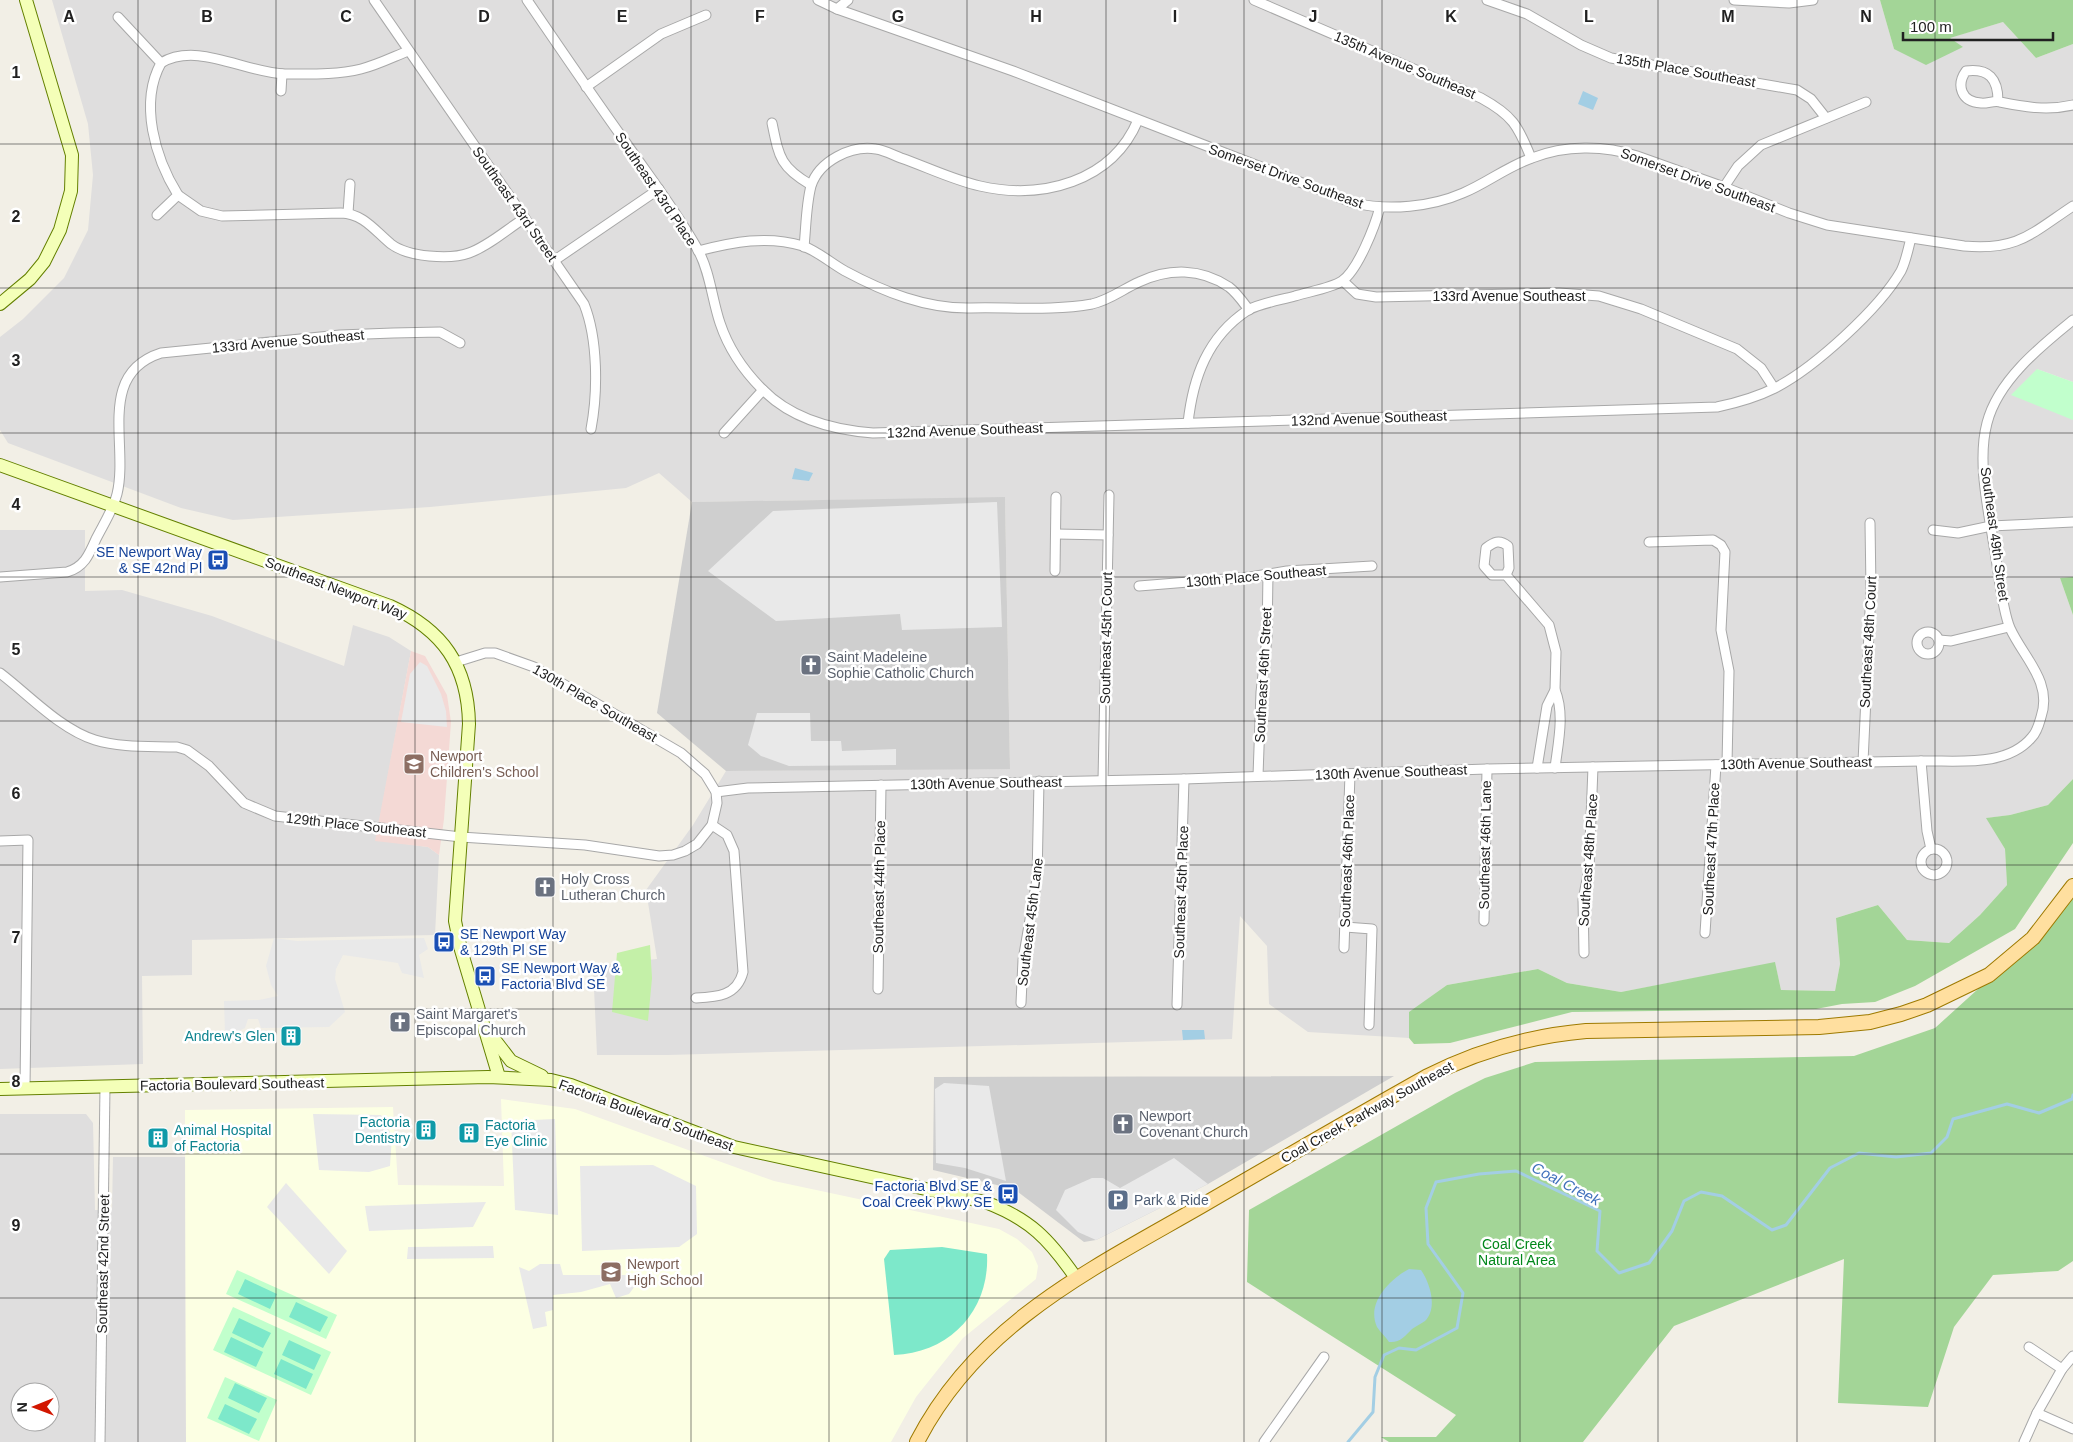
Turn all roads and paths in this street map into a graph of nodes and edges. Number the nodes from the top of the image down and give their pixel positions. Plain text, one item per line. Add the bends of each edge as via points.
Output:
1 (26, 0) edge
2 (374, 0) edge
3 (527, 0) edge
4 (818, 0) edge
5 (848, 0) edge
6 (1254, 0) edge
7 (1487, 0) edge
8 (1734, 0) edge
9 (1813, 0) edge
10 (838, 10) junction
11 (706, 15) dead end
12 (118, 17) dead end
13 (408, 52) junction
14 (161, 63) junction
15 (282, 74) junction
16 (586, 87) junction
17 (281, 91) dead end
18 (1998, 101) junction
19 (1866, 102) dead end
20 (2073, 105) edge
21 (1826, 118) junction
22 (1138, 120) junction
23 (772, 123) dead end
24 (1531, 158) junction
25 (350, 184) dead end
26 (811, 186) junction
27 (1724, 187) junction
28 (659, 189) junction
29 (178, 195) junction
30 (2073, 206) edge
31 (1380, 208) junction
32 (348, 213) junction
33 (157, 215) dead end
34 (525, 218) junction
35 (1911, 238) junction
36 (804, 247) junction
37 (698, 252) junction
38 (555, 260) junction
39 (1343, 281) junction
40 (0, 304) edge
41 (1249, 310) junction
42 (2073, 320) edge
43 (460, 343) dead end
44 (1774, 388) junction
45 (763, 390) junction
46 (1188, 423) junction
47 (591, 429) dead end
48 (724, 433) dead end
49 (0, 465) edge
50 (1109, 495) dead end
51 (1056, 497) dead end
52 (112, 507) junction
53 (2073, 522) edge
54 (1870, 523) dead end
55 (1991, 526) junction
56 (1933, 530) dead end
57 (1056, 534) junction
58 (1108, 535) junction
59 (1649, 542) dead end
60 (1372, 566) dead end
61 (1055, 571) dead end
62 (1268, 573) junction
63 (1506, 575) dead end
64 (0, 577) edge
65 (1139, 586) dead end
66 (2010, 627) junction
67 (1939, 640) dead end
68 (456, 662) junction
69 (0, 673) edge
70 (1555, 690) junction
71 (2043, 712) joint
72 (1921, 761) junction
73 (1863, 762) junction
74 (1716, 764) junction
75 (1727, 764) junction
76 (1593, 767) junction
77 (1537, 768) junction
78 (1555, 768) junction
79 (1486, 770) junction
80 (1350, 774) junction
81 (1258, 776) junction
82 (1184, 779) junction
83 (1103, 780) junction
84 (1039, 781) junction
85 (881, 785) junction
86 (716, 792) junction
87 (712, 825) junction
88 (461, 837) junction
89 (0, 841) edge
90 (1931, 850) dead end
91 (2073, 886) edge
92 (1484, 922) dead end
93 (1345, 927) junction
94 (1706, 933) dead end
95 (1344, 948) dead end
96 (1584, 953) dead end
97 (878, 989) dead end
98 (696, 998) dead end
99 (1021, 1003) dead end
100 (1177, 1005) dead end
101 (482, 1020) junction
102 (1369, 1025) dead end
103 (499, 1077) junction
104 (551, 1080) junction
105 (105, 1086) junction
106 (0, 1088) edge
107 (25, 1088) junction
108 (1076, 1278) junction
109 (2029, 1347) dead end
110 (2073, 1356) edge
111 (1324, 1357) dead end
112 (2062, 1369) junction
113 (934, 1413) junction
114 (2037, 1413) junction
115 (2073, 1429) edge
116 (100, 1442) edge
117 (909, 1442) edge
118 (917, 1442) edge
119 (926, 1442) edge
120 (1264, 1442) edge
121 (2024, 1442) edge

1 - 40 main road via 72,155 72,190 60,230 44,262 30,279
2 - 13 street, Southeast 43rd Street
3 - 16 street, Southeast 43rd Place
4 - 10 street, Somerset Drive Southeast
5 - 10 street
6 - 24 street, 135th Avenue Southeast via 1503,110 1520,130
7 - 21 street, 135th Place Southeast via 1527,14 1611,58 1797,90 1811,99
8 - 9 street via 1765,3
10 - 22 street, Somerset Drive Southeast via 1014,71
11 - 16 street via 661,34
12 - 14 street
13 - 15 street via 351,71
13 - 34 street, Southeast 43rd Street
14 - 15 street via 171,57 192,54
14 - 29 street via 151,85 150,107 156,143 170,183
15 - 17 street
16 - 28 street, Southeast 43rd Place
18 - 18 street via 1998,90 1988,73 1978,69 1966,71 1960,79 1960,90 1967,99 1979,103
18 - 20 street via 2028,108
19 - 21 street
21 - 27 street via 1761,145 1738,166
22 - 26 street via 1122,149 1104,164 1074,182 1048,188 1018,190 979,186 866,148 833,159
22 - 31 street, Somerset Drive Southeast via 1354,203
23 - 26 street via 783,162 793,175
24 - 27 street, Somerset Drive Southeast via 1572,149 1608,149
24 - 31 street, Somerset Drive Southeast via 1450,198
25 - 32 street
26 - 36 street
27 - 35 street, Somerset Drive Southeast via 1828,225
28 - 37 street, Southeast 43rd Place
28 - 38 street
29 - 32 street via 201,211 222,216
29 - 33 street
30 - 35 street, Somerset Drive Southeast via 2039,231 1998,246 1983,248
31 - 39 street via 1362,255
32 - 34 street via 364,218 397,248 425,256 468,253
34 - 38 street, Southeast 43rd Street
35 - 44 street, 132nd Avenue Southeast via 1901,270 1884,294 1812,364
36 - 37 street via 768,240 745,241
36 - 41 street via 877,288 936,306 1090,304 1158,274 1178,271 1216,279 1230,288
37 - 45 street, Southeast 43rd Place via 731,348
38 - 47 street, Southeast 43rd Street via 584,304 592,331 595,410
39 - 41 street
39 - 44 street, 133rd Avenue Southeast via 1357,294 1376,297 1599,296 1641,309 1737,349 1761,368
41 - 46 street via 1227,329 1204,360 1191,393
42 - 55 street, Southeast 49th Street via 2017,372 2001,392 1987,422 1984,471
43 - 52 street, 133rd Avenue Southeast via 440,332 340,335 161,354 140,362 125,381 120,407 117,493
44 - 46 street, 132nd Avenue Southeast via 1717,408
45 - 46 street, 132nd Avenue Southeast via 807,419 836,428 873,433
45 - 48 street
49 - 52 main road, Southeast Newport Way
50 - 58 street, Southeast 45th Court
51 - 57 street
52 - 64 street via 86,560 75,570
52 - 68 main road, Southeast Newport Way via 408,614 432,632
53 - 55 street
54 - 73 street, Southeast 48th Court via 1871,580
55 - 56 street via 1958,533
55 - 66 street, Southeast 49th Street
57 - 58 street
57 - 61 street
58 - 83 street, Southeast 45th Court
59 - 75 street, Southeast 47th Place via 1713,540 1725,552 1721,630 1729,670
60 - 62 street, 130th Place Southeast
62 - 65 street, 130th Place Southeast
62 - 81 street, Southeast 46th Street
63 - 70 street via 1549,625 1556,652
66 - 67 street via 1951,641
66 - 71 street, Southeast 49th Street via 2037,673 2042,686
68 - 86 street, 130th Place Southeast via 485,653 534,667 681,753 705,774
68 - 88 main road, Southeast Newport Way via 468,703
69 - 88 street, 129th Place Southeast via 52,714 94,740 187,750 209,766 244,803 258,811 275,816
70 - 77 street via 1544,715
70 - 78 street via 1559,700 1559,730
71 - 72 street, 130th Avenue Southeast via 2033,736 2017,751 1986,759
72 - 73 street, 130th Avenue Southeast
72 - 90 street
73 - 75 street, 130th Avenue Southeast
74 - 75 street, 130th Avenue Southeast
74 - 76 street, 130th Avenue Southeast
74 - 94 street, Southeast 47th Place
76 - 78 street, 130th Avenue Southeast
76 - 96 street, Southeast 48th Place via 1589,869 1583,900
77 - 78 street, 130th Avenue Southeast
77 - 79 street, 130th Avenue Southeast
79 - 80 street, 130th Avenue Southeast
79 - 92 street, Southeast 46th Lane
80 - 81 street, 130th Avenue Southeast
80 - 93 street, Southeast 46th Place
81 - 82 street, 130th Avenue Southeast
82 - 83 street, 130th Avenue Southeast
82 - 100 street, Southeast 45th Place
83 - 84 street, 130th Avenue Southeast
84 - 85 street, 130th Avenue Southeast
84 - 99 street, Southeast 45th Lane via 1037,879 1023,960
85 - 86 street, 130th Avenue Southeast via 748,788
85 - 97 street, Southeast 44th Place
86 - 87 street, 129th Place Southeast
87 - 88 street, 129th Place Southeast via 696,844 673,855 638,854 556,842
87 - 98 street via 727,835 734,851 743,972 741,981 730,992
88 - 101 main road, Southeast Newport Way via 455,921
89 - 107 street via 28,840
91 - 108 main road, Coal Creek Parkway Southeast via 2033,938 1989,975 1927,1006 1901,1014 1870,1022 1827,1027 1562,1033 1501,1046 1455,1062
93 - 95 street, Southeast 46th Place
93 - 102 street via 1372,929
101 - 103 main road, Southeast Newport Way
101 - 104 main road via 506,1057
103 - 104 main road, Factoria Boulevard Southeast
103 - 105 main road, Factoria Boulevard Southeast
104 - 108 main road, Factoria Boulevard Southeast via 734,1147 985,1202 1009,1211 1043,1234
105 - 107 main road, Factoria Boulevard Southeast
105 - 116 street, Southeast 42nd Street
106 - 107 main road, Factoria Boulevard Southeast
108 - 113 main road, Coal Creek Parkway Southeast via 1021,1317 985,1349
109 - 112 street
110 - 112 street
111 - 120 street
112 - 114 street
113 - 117 main road, Coal Creek Parkway Southeast via 923,1418
113 - 118 main road
113 - 119 main road, Coal Creek Parkway Southeast via 935,1427
114 - 115 street
114 - 121 street

